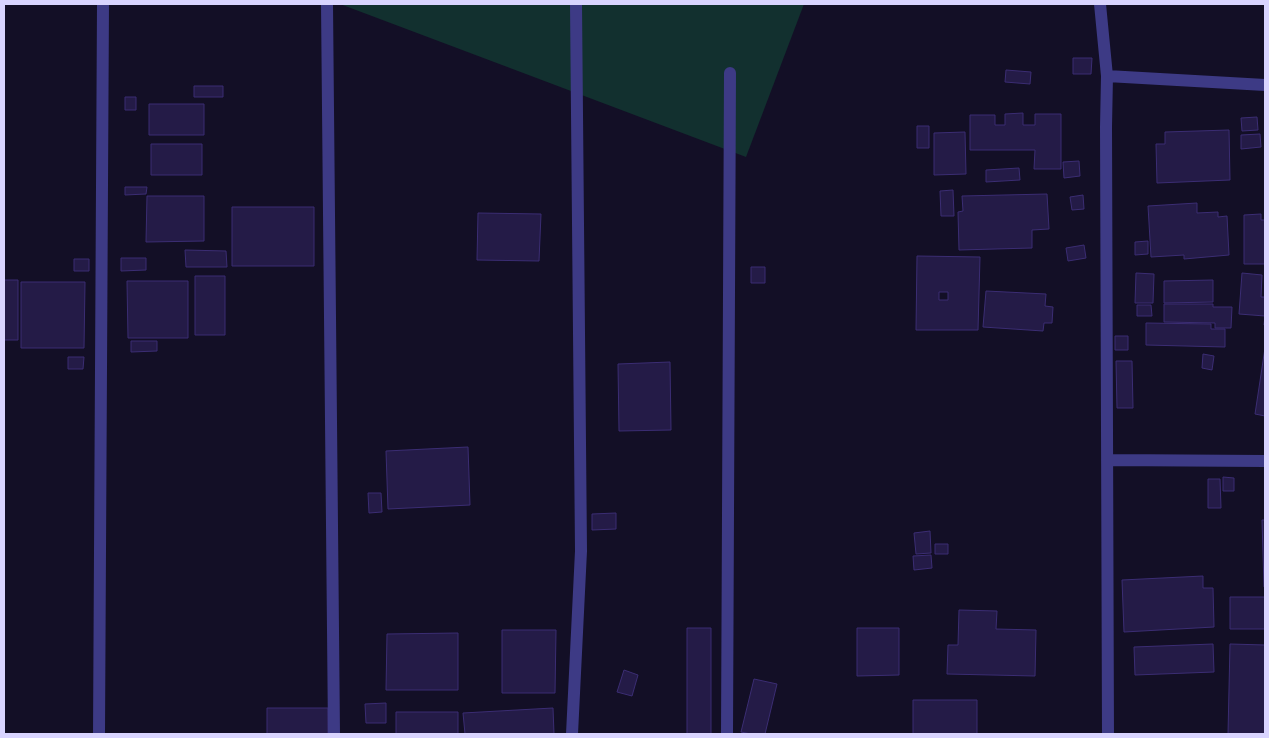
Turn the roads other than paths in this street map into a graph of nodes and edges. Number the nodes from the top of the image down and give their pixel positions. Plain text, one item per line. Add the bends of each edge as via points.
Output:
1 (104, 4) edge
2 (327, 4) edge
3 (576, 4) edge
4 (1100, 4) edge
5 (730, 73) dead end
6 (1107, 76) junction
7 (1265, 85) edge
8 (1107, 460) junction
9 (1265, 461) edge
10 (99, 734) edge
11 (334, 734) edge
12 (572, 734) edge
13 (726, 734) edge
14 (1108, 734) edge

1 - 10 street
2 - 11 street
3 - 12 street via 581,551
4 - 6 street
5 - 13 street
6 - 7 street
6 - 8 street
8 - 9 street
8 - 14 street

